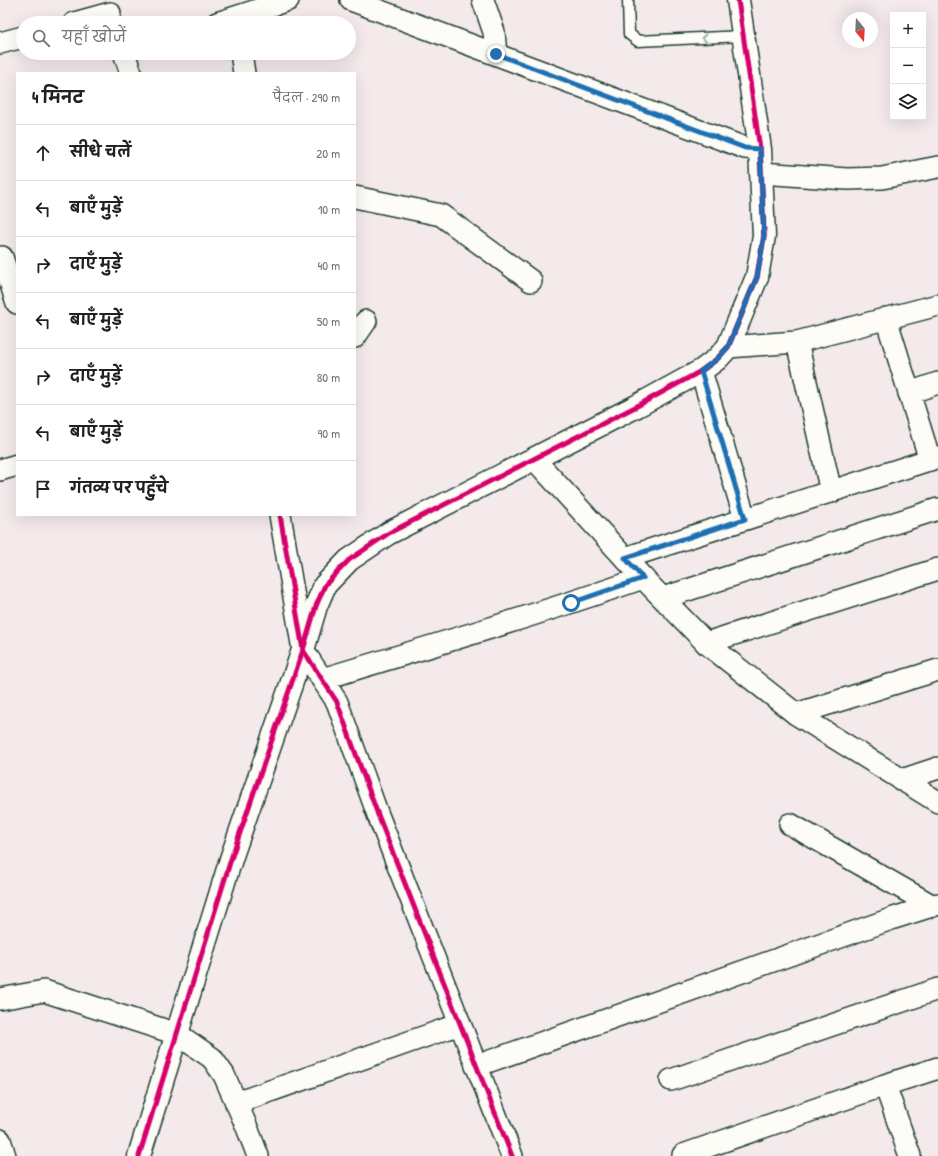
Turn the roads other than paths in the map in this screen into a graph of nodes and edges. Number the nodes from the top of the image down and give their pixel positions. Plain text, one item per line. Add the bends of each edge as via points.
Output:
1 (288, 0) edge
2 (351, 0) edge
3 (483, 0) edge
4 (628, 0) edge
5 (738, 0) edge
6 (110, 12) edge
7 (97, 16) edge
8 (244, 16) edge
9 (743, 36) junction
10 (16, 39) edge
11 (0, 43) edge
12 (496, 54) junction
13 (126, 60) edge
14 (242, 60) edge
15 (131, 72) edge
16 (244, 72) edge
17 (760, 149) junction
18 (938, 167) edge
19 (761, 173) junction
20 (356, 196) edge
21 (6, 256) edge
22 (531, 280) dead end
23 (16, 299) edge
24 (938, 305) edge
25 (886, 318) junction
26 (797, 342) junction
27 (728, 347) junction
28 (701, 371) junction
29 (938, 383) edge
30 (909, 393) junction
31 (534, 459) junction
32 (934, 459) edge
33 (16, 465) edge
34 (0, 470) edge
35 (831, 492) junction
36 (938, 509) edge
37 (280, 516) edge
38 (745, 519) junction
39 (625, 558) junction
40 (938, 569) edge
41 (643, 578) junction
42 (662, 598) junction
43 (706, 643) junction
44 (303, 650) junction
45 (938, 670) edge
46 (322, 679) junction
47 (796, 714) junction
48 (938, 768) edge
49 (902, 780) junction
50 (938, 802) edge
51 (790, 824) dead end
52 (935, 905) edge
53 (938, 989) edge
54 (0, 999) edge
55 (460, 1024) junction
56 (177, 1034) junction
57 (476, 1066) junction
58 (938, 1068) edge
59 (671, 1080) dead end
60 (885, 1085) junction
61 (236, 1103) junction
62 (0, 1140) edge
63 (683, 1155) dead end
64 (5, 1156) edge
65 (139, 1156) edge
66 (258, 1156) edge
67 (512, 1156) edge
68 (910, 1156) edge

1 - 8 street
2 - 12 street
3 - 12 street via 494,32
9 -> 4 lane via 638,41 629,34
5 - 9 street
6 - 7 street
9 - 17 street
10 - 11 street
12 - 17 street via 745,148
13 - 15 street
14 - 16 street
17 - 19 street
18 - 19 street via 882,178 848,179
19 - 27 street via 764,236 757,277
20 - 22 street via 441,215
21 - 23 street
24 - 25 street
25 - 26 street
25 - 30 street
26 - 27 street
26 - 35 street
27 - 28 street
28 - 31 street
28 - 38 street
29 - 30 street
30 - 32 street
31 - 39 street
31 - 44 street via 389,533 349,560 326,585 316,606
32 - 35 street
33 - 34 street
35 - 38 street
36 - 42 street
37 - 44 street
38 - 39 street
39 - 41 street
40 - 43 street
41 - 42 street
41 - 46 street via 495,627
42 - 43 street
43 - 47 street
44 - 46 street
44 - 56 street via 232,856
45 - 47 street
46 - 55 street via 337,702 378,815
47 - 49 street
48 - 49 street
49 - 50 street
51 - 52 street
52 - 57 street via 886,920
53 - 59 street
54 - 56 street via 44,991
55 - 57 street
55 - 61 street
56 - 61 street via 212,1058 224,1075
56 - 65 street
57 - 67 street
58 - 60 street
60 - 63 street
60 - 68 street
61 - 66 street
62 - 64 street

